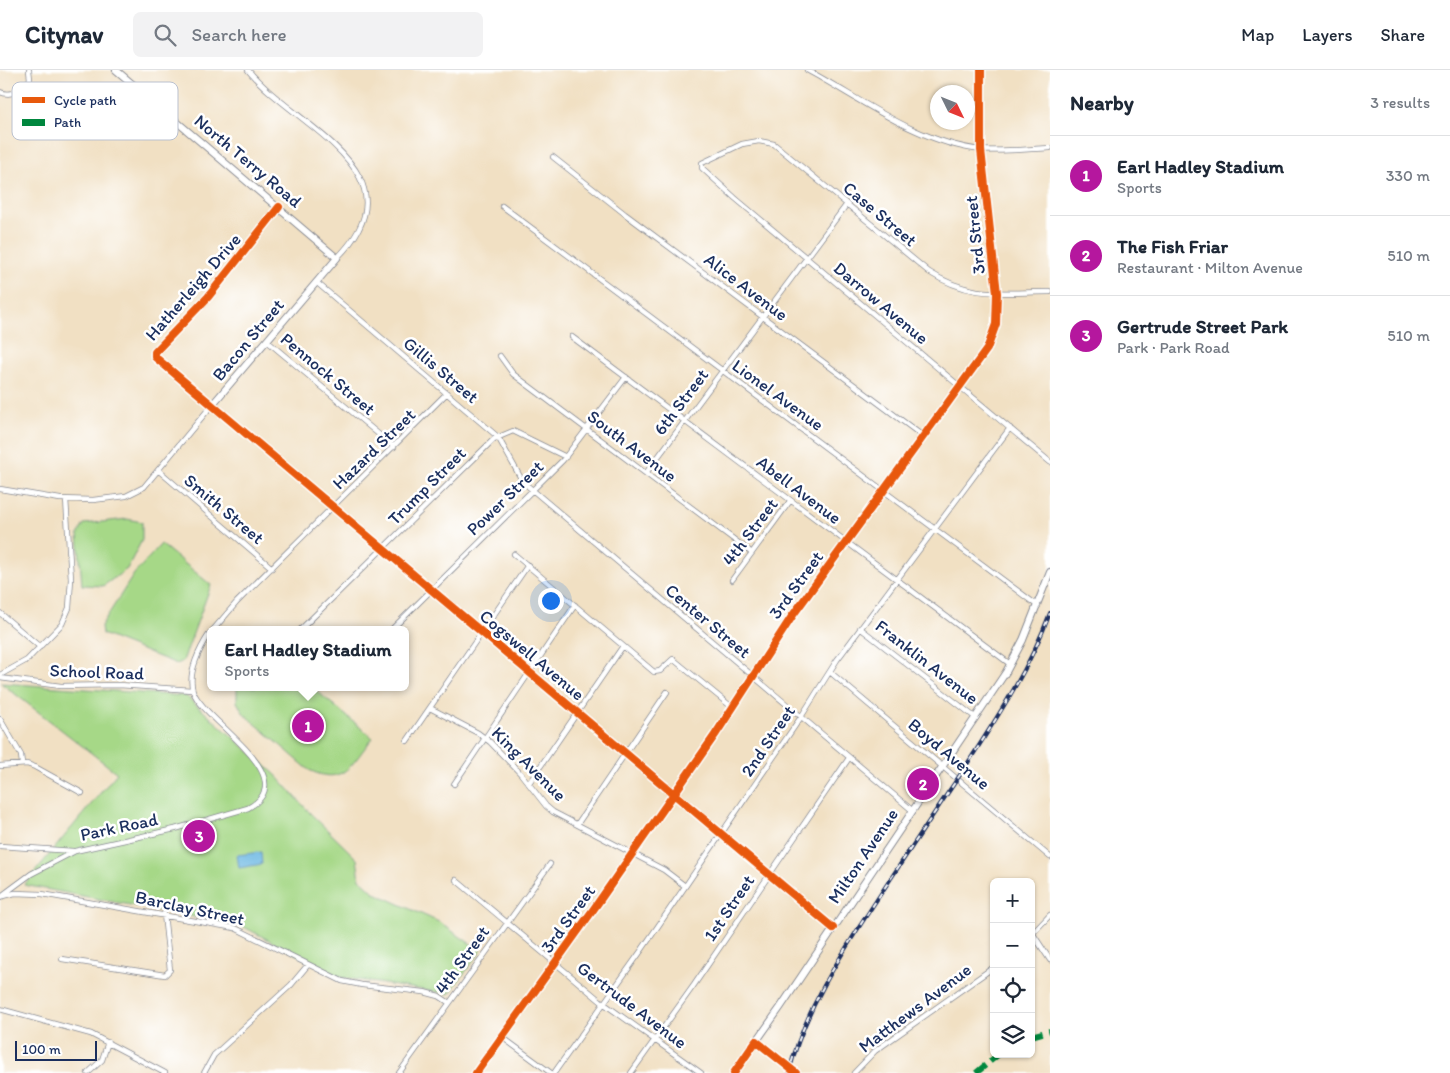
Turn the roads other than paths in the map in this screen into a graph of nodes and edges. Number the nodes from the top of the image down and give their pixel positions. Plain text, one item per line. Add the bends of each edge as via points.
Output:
1 (29, 70) edge
2 (116, 70) edge
3 (248, 70) edge
4 (807, 70) edge
5 (981, 70) edge
6 (28, 82) edge
7 (130, 82) edge
8 (178, 123) edge
9 (1050, 148) edge
10 (981, 150) junction
11 (553, 157) dead end
12 (704, 162) joint
13 (847, 204) junction
14 (502, 206) dead end
15 (278, 208) junction
16 (337, 258) junction
17 (806, 259) junction
18 (316, 282) junction
19 (1050, 292) edge
20 (997, 293) junction
21 (762, 317) junction
22 (572, 337) dead end
23 (267, 341) junction
24 (500, 356) dead end
25 (722, 371) junction
26 (626, 377) junction
27 (961, 388) junction
28 (447, 393) junction
29 (212, 406) junction
30 (684, 421) junction
31 (1010, 428) junction
32 (588, 430) junction
33 (498, 437) junction
34 (924, 437) junction
35 (394, 447) junction
36 (566, 457) junction
37 (1050, 462) edge
38 (158, 470) junction
39 (646, 473) junction
40 (0, 490) edge
41 (532, 490) junction
42 (884, 491) junction
43 (66, 499) junction
44 (790, 501) junction
45 (333, 508) junction
46 (934, 530) junction
47 (845, 541) junction
48 (382, 549) junction
49 (752, 553) junction
50 (514, 554) dead end
51 (528, 565) junction
52 (272, 568) junction
53 (1050, 572) edge
54 (732, 580) dead end
55 (897, 580) junction
56 (431, 590) junction
57 (576, 605) junction
58 (1038, 606) junction
59 (0, 613) edge
60 (216, 626) edge
61 (304, 626) edge
62 (395, 626) edge
63 (860, 628) junction
64 (482, 633) junction
65 (207, 640) edge
66 (623, 646) junction
67 (40, 647) junction
68 (1010, 664) junction
69 (830, 672) junction
70 (529, 673) junction
71 (0, 676) edge
72 (754, 677) junction
73 (192, 690) junction
74 (667, 692) dead end
75 (430, 708) junction
76 (733, 708) junction
77 (577, 713) junction
78 (801, 717) junction
79 (976, 718) junction
80 (0, 719) edge
81 (485, 738) junction
82 (407, 741) dead end
83 (626, 754) junction
84 (849, 758) junction
85 (22, 764) junction
86 (0, 766) edge
87 (943, 767) junction
88 (528, 783) junction
89 (454, 784) dead end
90 (82, 793) dead end
91 (673, 794) junction
92 (912, 810) junction
93 (578, 823) junction
94 (720, 834) junction
95 (0, 846) edge
96 (75, 851) junction
97 (632, 853) junction
98 (1050, 857) edge
99 (550, 864) dead end
100 (768, 875) junction
101 (456, 880) dead end
102 (685, 886) junction
103 (2, 896) edge
104 (164, 914) junction
105 (1050, 916) edge
106 (506, 922) junction
107 (833, 928) junction
108 (1035, 931) edge
109 (1035, 938) edge
110 (62, 959) dead end
111 (1050, 960) edge
112 (554, 963) junction
113 (307, 966) junction
114 (993, 968) edge
115 (448, 1002) junction
116 (603, 1003) junction
117 (0, 1009) edge
118 (502, 1038) junction
119 (654, 1040) junction
120 (756, 1041) junction
121 (108, 1042) junction
122 (88, 1073) edge
123 (165, 1073) edge
124 (204, 1073) edge
125 (399, 1073) edge
126 (476, 1073) edge
127 (552, 1073) edge
128 (631, 1073) edge
129 (701, 1073) edge
130 (734, 1073) edge
131 (796, 1073) edge
132 (854, 1073) edge

1 - 6 street
2 - 7 street, North Terry Road
3 - 16 street via 327,139 358,172 365,194 364,214 359,232
4 - 10 street via 895,122 939,139
5 - 10 street, 3rd Street
8 - 15 street, North Terry Road
9 - 10 street
10 - 20 street, 3rd Street
11 - 21 street, Alice Avenue
12 - 13 street, Case Street via 742,144 765,141 774,144
12 - 17 street, Darrow Avenue via 702,168
13 - 17 street, 6th Street
13 - 20 street, Case Street via 947,284 970,291
14 - 25 street, Lionel Avenue
15 - 16 street, North Terry Road
15 - 29 street, Hatherleigh Drive via 208,297 155,352 155,357
16 - 18 street, Bacon Street
17 - 21 street, 6th Street
17 - 27 street, Darrow Avenue
18 - 23 street, Bacon Street
18 - 28 street, Gillis Street
19 - 20 street, Case Street
20 - 27 street, 3rd Street via 996,324 991,339
21 - 25 street, 6th Street
21 - 34 street, Alice Avenue
22 - 26 street, Abell Avenue
23 - 29 street, Bacon Street
23 - 35 street, Pennock Street
24 - 32 street, South Avenue via 514,374
25 - 30 street, 6th Street
25 - 42 street, Lionel Avenue
26 - 30 street, Abell Avenue
26 - 32 street, Power Street
27 - 31 street, Darrow Avenue
27 - 34 street, 3rd Street
28 - 33 street, Gillis Street
28 - 35 street, Hazard Street
29 - 38 street, Bacon Street
29 - 45 street, Cogswell Avenue
30 - 39 street, 6th Street
30 - 44 street, Abell Avenue
31 - 37 street, Darrow Avenue
31 - 46 street, 2nd Street
32 - 36 street, Power Street
32 - 39 street, South Avenue
33 - 36 street via 514,431 522,433
33 - 41 street, Gillis Street via 523,482
33 - 48 street, Trump Street
34 - 42 street, 3rd Street
35 - 45 street, Hazard Street
36 - 41 street, Power Street
38 - 43 street, Bacon Street via 137,492 116,498
38 - 52 street, Smith Street
39 - 49 street, South Avenue
40 - 43 street, Bacon Street
41 - 56 street, Power Street
41 - 72 street, Center Street
42 - 46 street, Lionel Avenue
42 - 47 street, 3rd Street
43 - 67 street via 71,600 65,618
44 - 47 street, Abell Avenue
44 - 49 street, 4th Street
45 - 48 street, Cogswell Avenue
45 - 52 street, Hazard Street
46 - 55 street, 2nd Street
46 - 58 street, Lionel Avenue
47 - 55 street, Abell Avenue
47 - 72 street, 3rd Street
48 - 56 street, Cogswell Avenue
48 - 61 street, Trump Street
49 - 54 street, 4th Street
50 - 51 street
51 - 57 street
51 - 64 street
52 - 60 street, Hazard Street
53 - 58 street, Milton Avenue
55 - 63 street, 2nd Street
55 - 68 street, Abell Avenue
56 - 62 street, Power Street
56 - 64 street, Cogswell Avenue
57 - 66 street
57 - 70 street
58 - 68 street, Milton Avenue
59 - 67 street
63 - 69 street, 2nd Street
63 - 79 street, Franklin Avenue
64 - 70 street, Cogswell Avenue
64 - 75 street
65 - 73 street via 196,660
66 - 76 street via 658,673 673,659
66 - 77 street
67 - 71 street via 16,668
68 - 79 street, Milton Avenue
69 - 78 street, 2nd Street
69 - 87 street, Boyd Avenue
70 - 77 street, Cogswell Avenue
70 - 81 street
71 - 73 street, School Road via 61,686 119,685
72 - 76 street, 3rd Street
72 - 78 street, Center Street
73 - 96 street, Park Road via 263,771 264,790 258,801 248,808 175,829
74 - 83 street
75 - 81 street, King Avenue
75 - 82 street
76 - 91 street, 3rd Street
77 - 83 street, Cogswell Avenue
77 - 88 street
78 - 84 street, Center Street
78 - 94 street, 2nd Street
79 - 87 street, Milton Avenue
80 - 85 street via 21,755
81 - 88 street, King Avenue
81 - 89 street
83 - 91 street, Cogswell Avenue
83 - 93 street
84 - 92 street, Center Street
84 - 100 street, 1st Street
85 - 86 street
85 - 90 street via 35,767
87 - 92 street, Milton Avenue
87 - 98 street, Boyd Avenue
88 - 93 street, King Avenue via 546,806
91 - 94 street, Cogswell Avenue
91 - 97 street, 3rd Street
92 - 107 street, Milton Avenue
93 - 97 street, King Avenue
94 - 100 street, Cogswell Avenue
94 - 102 street, 2nd Street
95 - 96 street
96 - 103 street, Park Road via 31,874
97 - 102 street, King Avenue
97 - 112 street, 3rd Street
99 - 106 street, 4th Street
100 - 107 street, Cogswell Avenue
100 - 119 street, 1st Street
101 - 106 street, Gertrude Avenue
102 - 116 street, 2nd Street
103 - 104 street, Barclay Street via 33,893
104 - 110 street via 170,970 165,975
104 - 113 street, Barclay Street via 235,928
105 - 108 street
106 - 112 street, Gertrude Avenue
106 - 115 street, 4th Street
107 - 120 street, Milton Avenue
109 - 111 street
112 - 116 street, Gertrude Avenue
112 - 118 street, 3rd Street
113 - 115 street, Barclay Street via 342,981 424,992
113 - 124 street via 291,985 214,1055
114 - 132 street, Matthews Avenue via 875,1051
115 - 125 street, 4th Street
116 - 119 street, Gertrude Avenue
116 - 127 street, 2nd Street
117 - 121 street
118 - 126 street, 3rd Street
118 - 127 street
119 - 128 street, 1st Street
119 - 129 street, Gertrude Avenue
120 - 130 street, Milton Avenue
120 - 131 street
121 - 122 street via 102,1060
121 - 123 street

